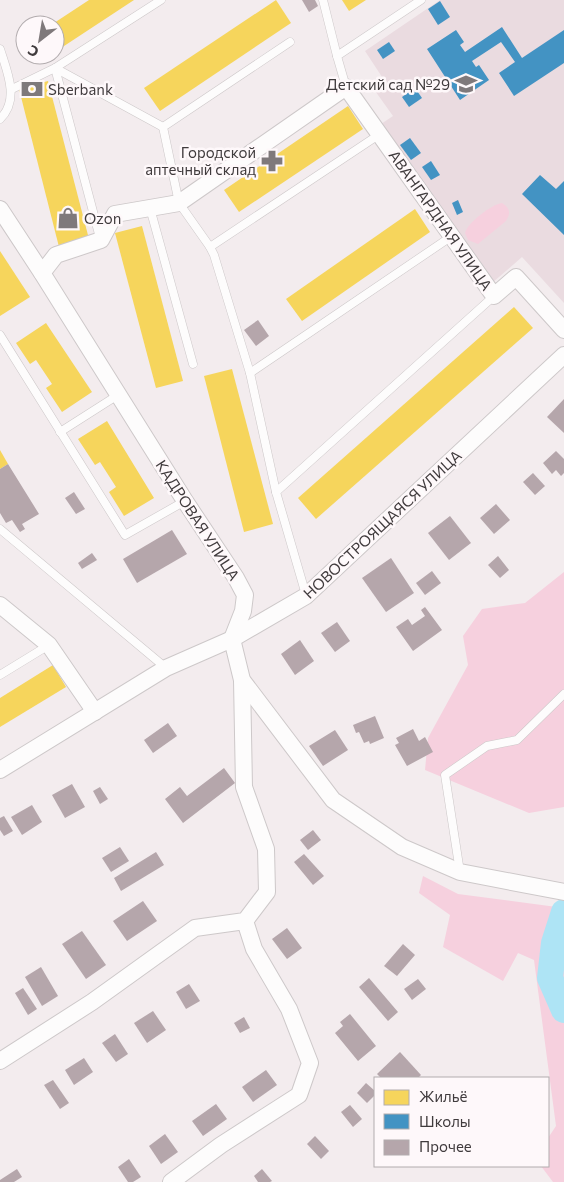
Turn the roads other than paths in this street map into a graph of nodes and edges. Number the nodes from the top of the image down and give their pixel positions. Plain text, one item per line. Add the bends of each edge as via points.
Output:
1 (161, 0) edge
2 (323, 0) edge
3 (421, 0) edge
4 (290, 42) dead end
5 (0, 49) edge
6 (337, 56) junction
7 (55, 68) junction
8 (346, 87) junction
9 (12, 89) junction
10 (0, 119) edge
11 (163, 127) junction
12 (380, 134) junction
13 (178, 203) junction
14 (150, 208) junction
15 (0, 209) edge
16 (452, 236) junction
17 (100, 240) junction
18 (210, 248) junction
19 (42, 273) junction
20 (494, 296) junction
21 (564, 330) edge
22 (0, 335) edge
23 (564, 356) edge
24 (193, 364) dead end
25 (250, 372) junction
26 (118, 395) junction
27 (60, 432) junction
28 (276, 492) junction
29 (185, 501) junction
30 (0, 529) edge
31 (306, 596) junction
32 (0, 605) edge
33 (232, 639) junction
34 (49, 644) junction
35 (166, 668) junction
36 (0, 675) edge
37 (242, 680) junction
38 (564, 694) edge
39 (95, 712) junction
40 (0, 770) edge
41 (460, 872) junction
42 (564, 892) edge
43 (245, 921) junction
44 (0, 1061) edge
45 (171, 1182) edge

1 - 7 lane
2 - 6 lane
3 - 6 lane
4 - 11 lane
5 - 9 lane
6 - 8 lane
7 - 9 lane
7 - 11 lane
7 - 17 lane
8 - 12 street, АВАНГАРДНАЯ УЛИЦА
8 - 13 street
9 - 10 lane via 7,112
11 - 13 lane
12 - 16 street, АВАНГАРДНАЯ УЛИЦА
12 - 18 lane
13 - 14 street
13 - 18 lane
14 - 17 street via 116,214
14 - 24 lane
15 - 19 street, КАДРОВАЯ УЛИЦА
16 - 20 street, АВАНГАРДНАЯ УЛИЦА
16 - 25 lane
17 - 19 street via 56,255
18 - 25 lane
19 - 26 street, КАДРОВАЯ УЛИЦА
20 - 21 street, АВАНГАРДНАЯ УЛИЦА via 516,277
20 - 28 lane
22 - 27 lane
23 - 31 street, НОВОСТРОЯЩАЯСЯ УЛИЦА
25 - 28 lane
26 - 27 lane
26 - 29 street, КАДРОВАЯ УЛИЦА
27 - 29 lane via 125,535
28 - 31 lane
29 - 33 street, КАДРОВАЯ УЛИЦА via 245,595 243,611
30 - 35 lane
31 - 33 street, НОВОСТРОЯЩАЯСЯ УЛИЦА
32 - 34 street
33 - 35 street, НОВОСТРОЯЩАЯСЯ УЛИЦА
33 - 37 street
34 - 36 lane
34 - 39 street
35 - 39 street, НОВОСТРОЯЩАЯСЯ УЛИЦА
37 - 41 street via 334,800 402,847
37 - 43 street via 244,787 266,850 267,892
38 - 41 lane via 517,740 487,746 445,775
39 - 40 street, НОВОСТРОЯЩАЯСЯ УЛИЦА
41 - 42 street
43 - 44 street via 195,928 92,1002
43 - 45 street via 254,949 289,1009 310,1063 300,1096 221,1145

